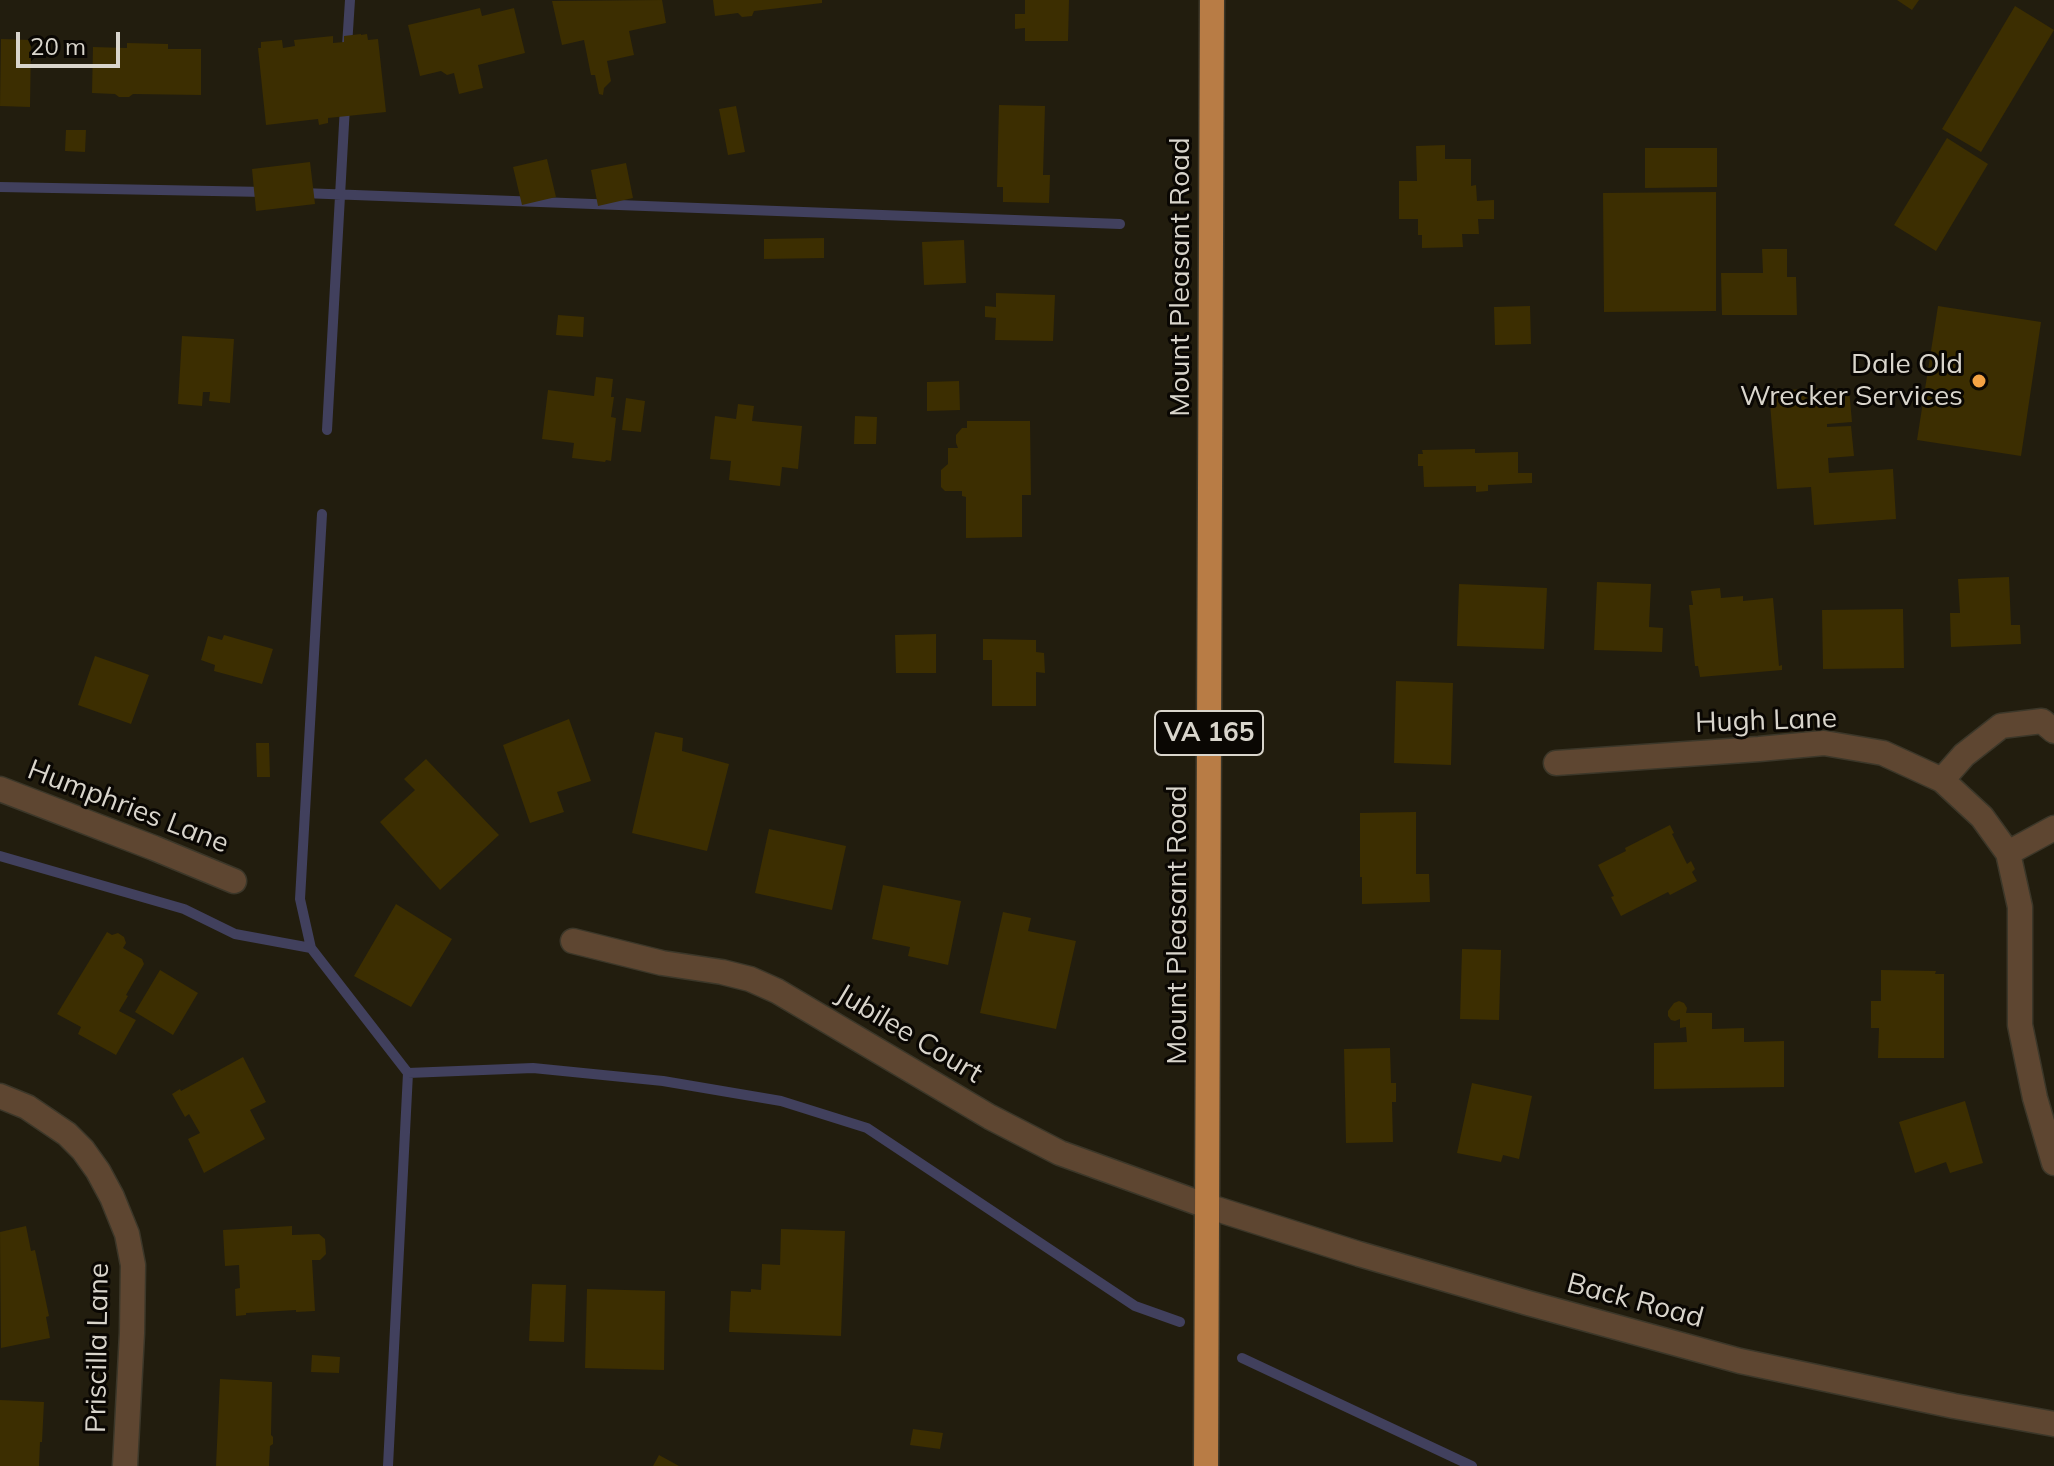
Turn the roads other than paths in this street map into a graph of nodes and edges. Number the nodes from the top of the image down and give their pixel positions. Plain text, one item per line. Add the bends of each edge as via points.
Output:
1 (1212, 0) edge
2 (2054, 731) edge
3 (1556, 763) dead end
4 (1942, 780) junction
5 (0, 789) edge
6 (2054, 828) edge
7 (2008, 853) junction
8 (234, 881) dead end
9 (573, 941) dead end
10 (0, 1096) edge
11 (2054, 1163) edge
12 (1207, 1206) junction
13 (2054, 1424) edge
14 (125, 1466) edge
15 (1206, 1466) edge

1 - 12 highway, Mount Pleasant Road / VA 165
2 - 4 street via 2042,721 2001,726
3 - 4 street, Hugh Lane via 1824,743 1883,753
4 - 7 street, Hugh Lane via 1982,817
5 - 8 street, Humphries Lane
6 - 7 street
7 - 11 street, Hugh Lane via 2020,907 2020,1025
9 - 12 street, Jubilee Court via 750,979 1060,1153
10 - 14 street, Priscilla Lane via 27,1107 83,1150 127,1234 133,1265
12 - 13 street, Back Road via 1512,1299 1740,1361
12 - 15 highway, Mount Pleasant Road / VA 165

